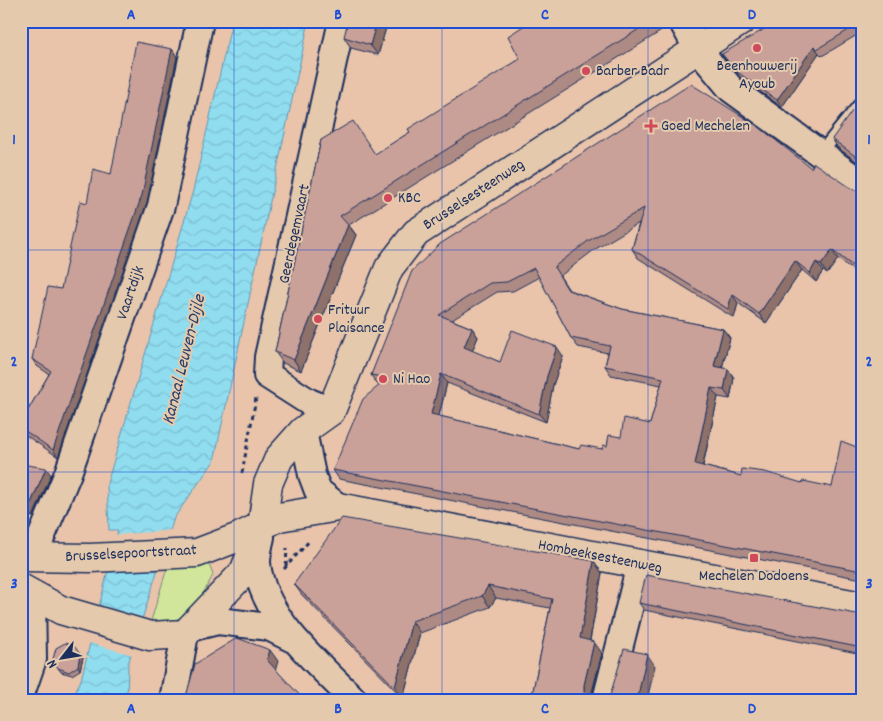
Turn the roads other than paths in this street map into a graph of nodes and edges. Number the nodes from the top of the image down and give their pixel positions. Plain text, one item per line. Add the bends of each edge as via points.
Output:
1 (200, 21) edge
2 (342, 21) edge
3 (682, 21) edge
4 (740, 21) edge
5 (697, 48) junction
6 (862, 102) edge
7 (820, 154) junction
8 (862, 184) edge
9 (330, 411) junction
10 (303, 431) junction
11 (338, 508) junction
12 (262, 526) junction
13 (27, 557) edge
14 (640, 565) junction
15 (27, 592) edge
16 (862, 606) edge
17 (189, 630) junction
18 (295, 640) junction
19 (21, 694) edge
20 (174, 700) edge
21 (354, 700) edge
22 (606, 700) edge

1 - 13 street, Vaartdijk via 161,206 68,473
2 - 9 street, Geerdegemvaart via 268,357 267,375 309,402
3 - 5 street
4 - 5 main road, Brusselsesteenweg
5 - 7 street via 731,89
5 - 9 main road, Brusselsesteenweg via 416,233 389,268
6 - 7 lane
7 - 8 street
9 - 10 main road
10 - 11 street, Hombeeksesteenweg via 318,491
10 - 12 main road via 279,458 268,484
11 - 12 main road, Hombeeksesteenweg via 290,514
11 - 14 main road, Hombeeksesteenweg
12 - 13 main road, Brusselsepoortstraat via 197,553
12 - 17 main road via 244,572
12 - 18 street via 257,562 275,612
14 - 16 main road, Hombeeksesteenweg
14 - 22 street
15 - 17 main road via 75,615 150,636
15 - 19 street via 33,659
17 - 18 street via 218,621 269,627
17 - 20 street
18 - 21 street

